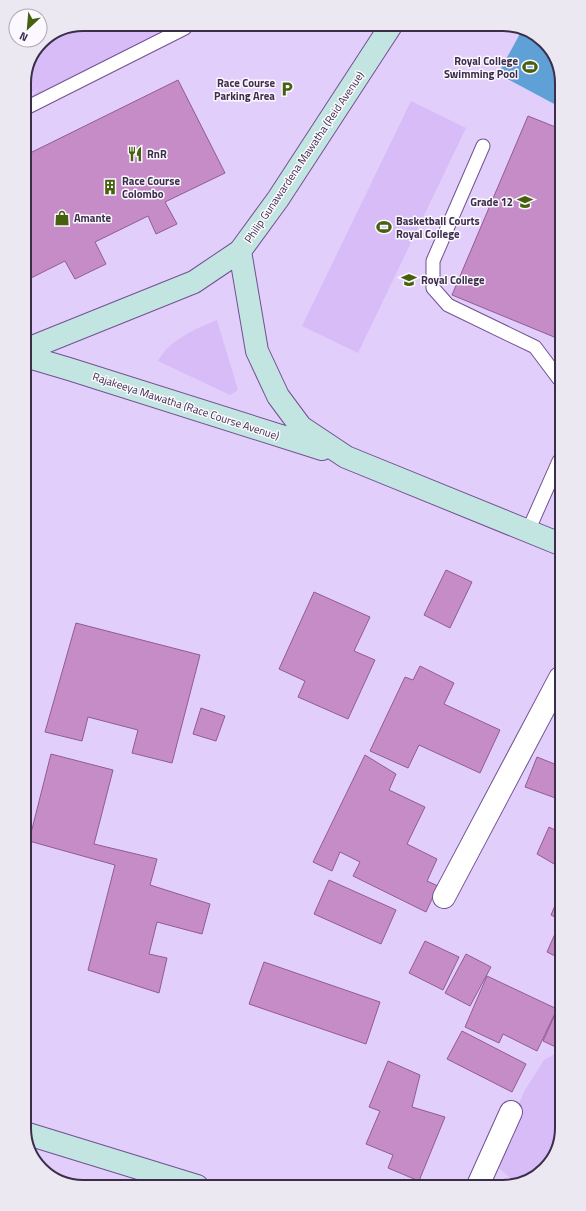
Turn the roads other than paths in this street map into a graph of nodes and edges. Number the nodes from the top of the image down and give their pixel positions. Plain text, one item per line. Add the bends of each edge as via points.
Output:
1 (179, 31) edge
2 (387, 31) edge
3 (31, 105) edge
4 (483, 146) dead end
5 (240, 251) junction
6 (31, 348) edge
7 (31, 358) edge
8 (555, 374) edge
9 (346, 457) junction
10 (555, 470) edge
11 (528, 531) junction
12 (555, 542) edge
13 (555, 687) edge
14 (444, 897) dead end
15 (511, 1112) dead end
16 (32, 1135) edge
17 (176, 1180) edge
18 (480, 1180) edge

1 - 3 lane
2 - 5 main road, Philip Gunawardena Mawatha (Reid Avenue) via 278,198
4 - 8 lane via 433,261 433,288 448,305 535,347
5 - 6 main road, Philip Gunawardena Mawatha (Reid Avenue) via 194,282
5 - 9 main road, Rajakeeya Mawatha (Race Course Avenue) via 258,351 278,396 300,427
7 - 9 main road, Rajakeeya Mawatha (Race Course Avenue)
9 - 11 main road, Rajakeeya Mawatha (Race Course Avenue)
10 - 11 lane
11 - 12 main road, Rajakeeya Mawatha (Race Course Avenue)
13 - 14 street
15 - 18 street
16 - 17 main road

